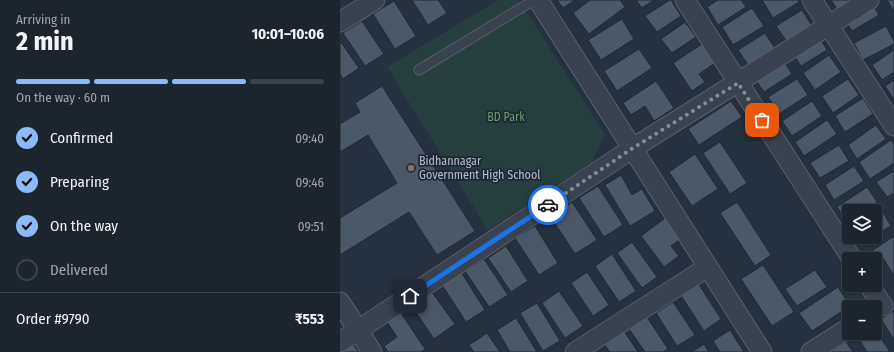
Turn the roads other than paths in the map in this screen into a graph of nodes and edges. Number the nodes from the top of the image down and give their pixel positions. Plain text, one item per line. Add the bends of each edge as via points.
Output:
1 (375, 0) edge
2 (534, 0) edge
3 (538, 0) edge
4 (684, 0) edge
5 (812, 0) edge
6 (869, 0) edge
7 (340, 22) edge
8 (829, 26) junction
9 (419, 70) dead end
10 (738, 83) junction
11 (894, 126) edge
12 (633, 148) junction
13 (847, 252) edge
14 (708, 267) junction
15 (874, 292) edge
16 (340, 302) edge
17 (884, 305) edge
18 (358, 330) junction
19 (842, 332) edge
20 (340, 342) edge
21 (372, 352) edge
22 (575, 352) edge
23 (762, 352) edge
24 (811, 352) edge

1 - 7 street
2 - 9 lane
3 - 12 street
4 - 10 street
5 - 8 street
6 - 8 street
8 - 10 street
8 - 11 street
10 - 12 street
10 - 13 street
12 - 14 street
12 - 18 street
14 - 22 street
14 - 23 street
15 - 17 street
16 - 18 street
18 - 20 street
18 - 21 street
19 - 24 street

